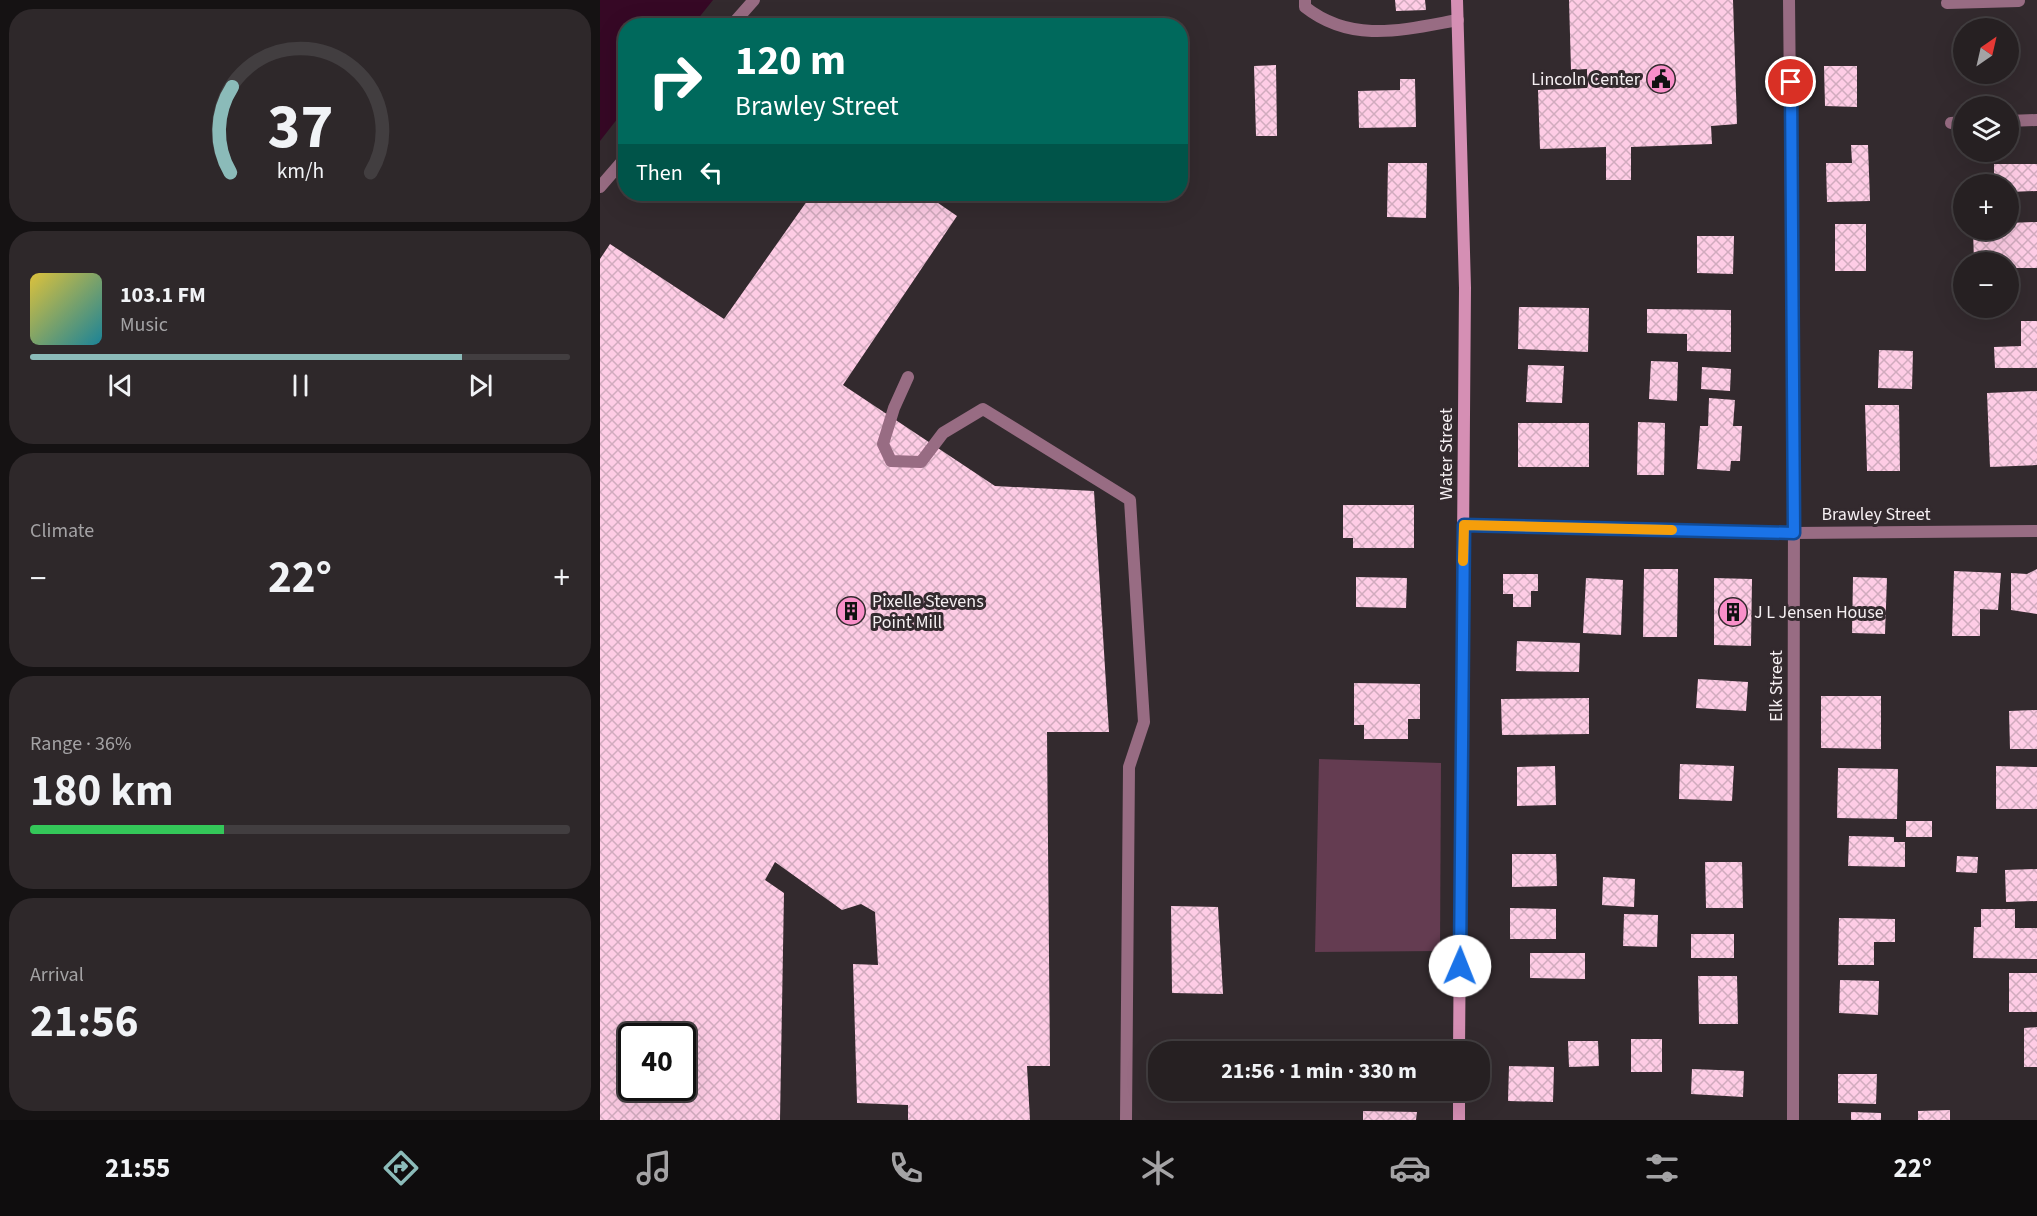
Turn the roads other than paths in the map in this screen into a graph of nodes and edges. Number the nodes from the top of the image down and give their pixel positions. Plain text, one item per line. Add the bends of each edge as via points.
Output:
1 (754, 0) edge
2 (1305, 0) edge
3 (1457, 0) edge
4 (1789, 0) edge
5 (2019, 1) edge
6 (1947, 3) dead end
7 (738, 18) edge
8 (1458, 20) junction
9 (2037, 120) edge
10 (2019, 121) edge
11 (618, 166) edge
12 (600, 187) edge
13 (908, 377) dead end
14 (1464, 525) junction
15 (2037, 531) edge
16 (1794, 533) junction
17 (1460, 1041) edge
18 (1459, 1101) edge
19 (1126, 1120) edge
20 (1459, 1120) edge
21 (1793, 1120) edge

1 - 7 street
2 - 8 street via 1305,7 1322,20 1363,32 1409,30
3 - 8 street, Water Street
4 - 16 street, Elk Street
5 - 6 street
8 - 14 street, Water Street via 1465,288
9 - 10 street
11 - 12 street
13 - 19 street via 883,444 891,461 921,462 943,433 983,410 1130,500 1144,722 1129,767
14 - 16 street, Brawley Street
14 - 17 street, Water Street
15 - 16 street, Brawley Street
16 - 21 street, Elk Street
18 - 20 street

